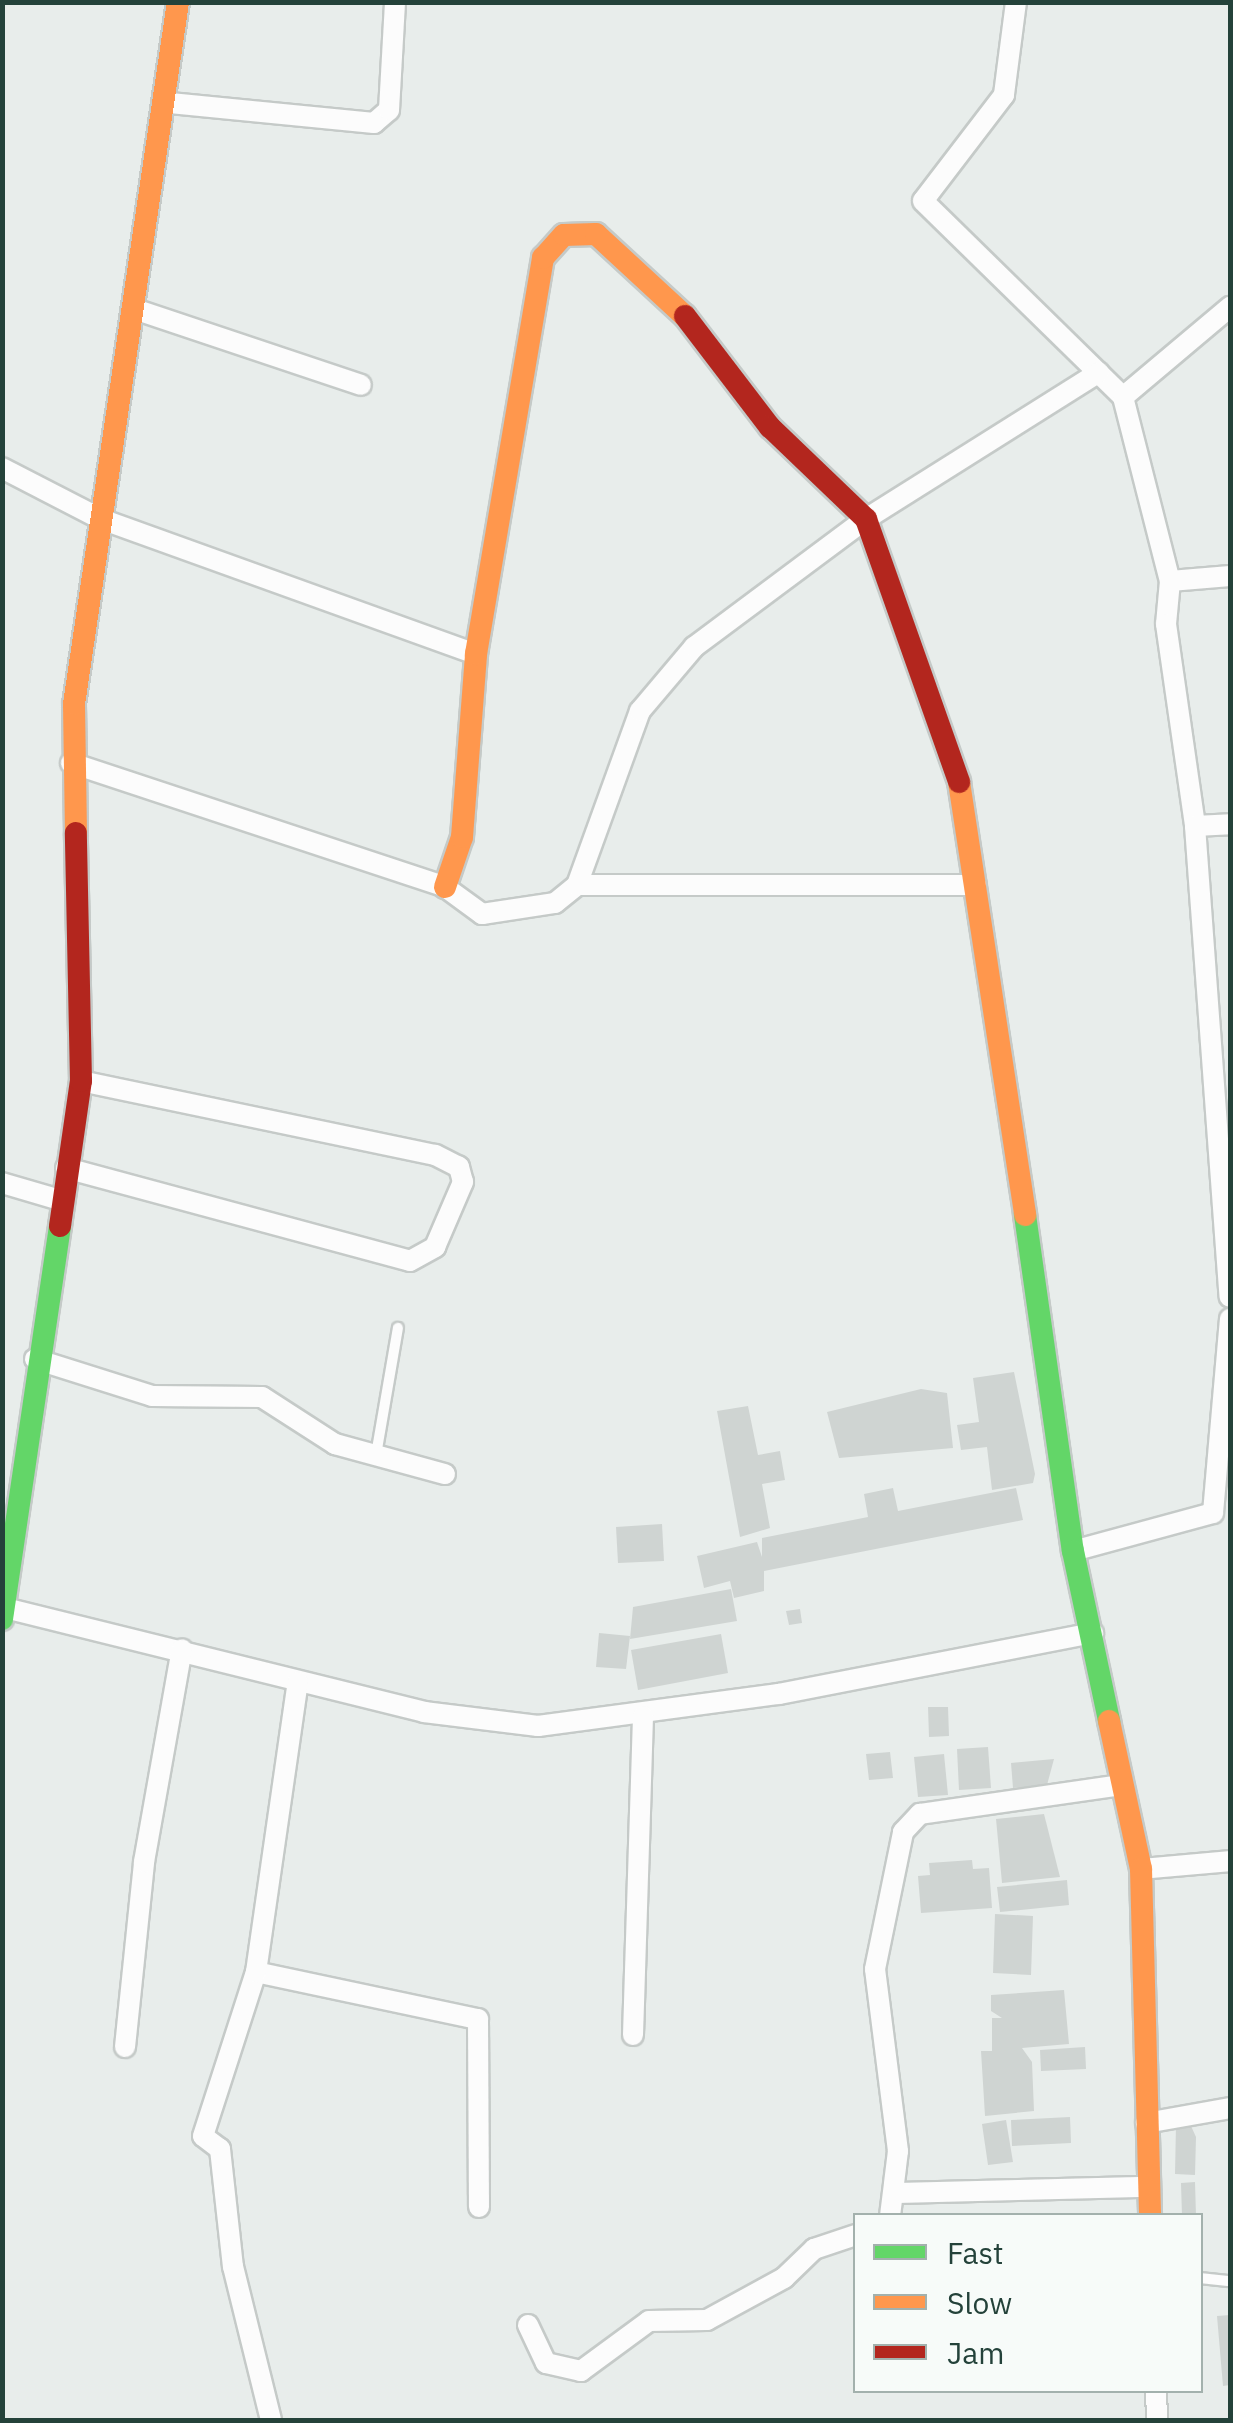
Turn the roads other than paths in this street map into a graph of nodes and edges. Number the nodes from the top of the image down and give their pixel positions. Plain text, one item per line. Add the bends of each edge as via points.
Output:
1 (178, 2) edge
2 (395, 2) edge
3 (1016, 2) edge
4 (170, 103) junction
5 (1230, 307) edge
6 (137, 310) junction
7 (1099, 372) junction
8 (361, 385) dead end
9 (1123, 398) junction
10 (2, 468) edge
11 (866, 519) junction
12 (101, 520) junction
13 (1230, 576) edge
14 (1170, 581) junction
15 (476, 654) junction
16 (71, 763) junction
17 (1230, 824) edge
18 (1195, 826) junction
19 (577, 885) junction
20 (976, 885) junction
21 (445, 887) junction
22 (81, 1081) junction
23 (66, 1168) junction
24 (2, 1183) edge
25 (60, 1200) junction
26 (1230, 1297) edge
27 (1230, 1319) edge
28 (398, 1328) dead end
29 (35, 1358) junction
30 (376, 1455) junction
31 (445, 1474) dead end
32 (1073, 1551) junction
33 (4, 1614) edge
34 (1093, 1633) junction
35 (182, 1649) junction
36 (298, 1682) junction
37 (643, 1716) junction
38 (1122, 1785) junction
39 (1230, 1861) edge
40 (1140, 1869) junction
41 (256, 1972) junction
42 (634, 2035) dead end
43 (125, 2047) dead end
44 (1230, 2108) edge
45 (1146, 2123) junction
46 (1149, 2187) junction
47 (897, 2193) junction
48 (479, 2207) dead end
49 (891, 2213) edge
50 (1150, 2213) edge
51 (853, 2235) edge
52 (1203, 2278) edge
53 (1230, 2281) edge
54 (528, 2324) dead end
55 (1156, 2393) edge
56 (271, 2420) edge
57 (1157, 2420) edge

1 - 4 street
2 - 4 street via 389,110 374,123
3 - 7 street via 1004,95 923,202
4 - 6 street
5 - 9 street
6 - 8 street
6 - 12 street
7 - 9 street
7 - 11 street
9 - 14 street
10 - 12 street
11 - 15 street via 770,427 694,325 622,251 596,234 564,236 542,258 520,348 517,443
11 - 19 street via 694,647 640,711
11 - 20 street via 908,620 966,806
12 - 15 street
12 - 16 street
13 - 14 street
14 - 18 street via 1166,624
15 - 21 street via 462,837
16 - 21 street
16 - 22 street
17 - 18 street
18 - 26 street
19 - 20 street
19 - 21 street via 526,911 482,914
20 - 32 street
22 - 23 street
22 - 23 street via 436,1155 460,1167 464,1182 457,1214 436,1247 410,1260
23 - 25 street
24 - 25 street
25 - 29 street
27 - 32 street via 1213,1513
28 - 30 lane
29 - 30 street via 152,1396 262,1397 336,1444
29 - 33 street
30 - 31 street
32 - 34 street
33 - 35 street
34 - 37 street
34 - 38 street
35 - 36 street
35 - 43 street via 144,1862
36 - 37 street via 538,1726
36 - 41 street
37 - 42 street
38 - 40 street
38 - 47 street via 920,1814 902,1832 875,1970
39 - 40 street
40 - 45 street
41 - 48 street via 478,2018
41 - 56 street via 203,2136 220,2149 233,2267
44 - 45 street
45 - 46 street
46 - 47 street
46 - 50 street
47 - 49 street
51 - 54 street via 814,2249 784,2278 708,2320 649,2321 581,2370 546,2363
52 - 53 lane
55 - 57 street

